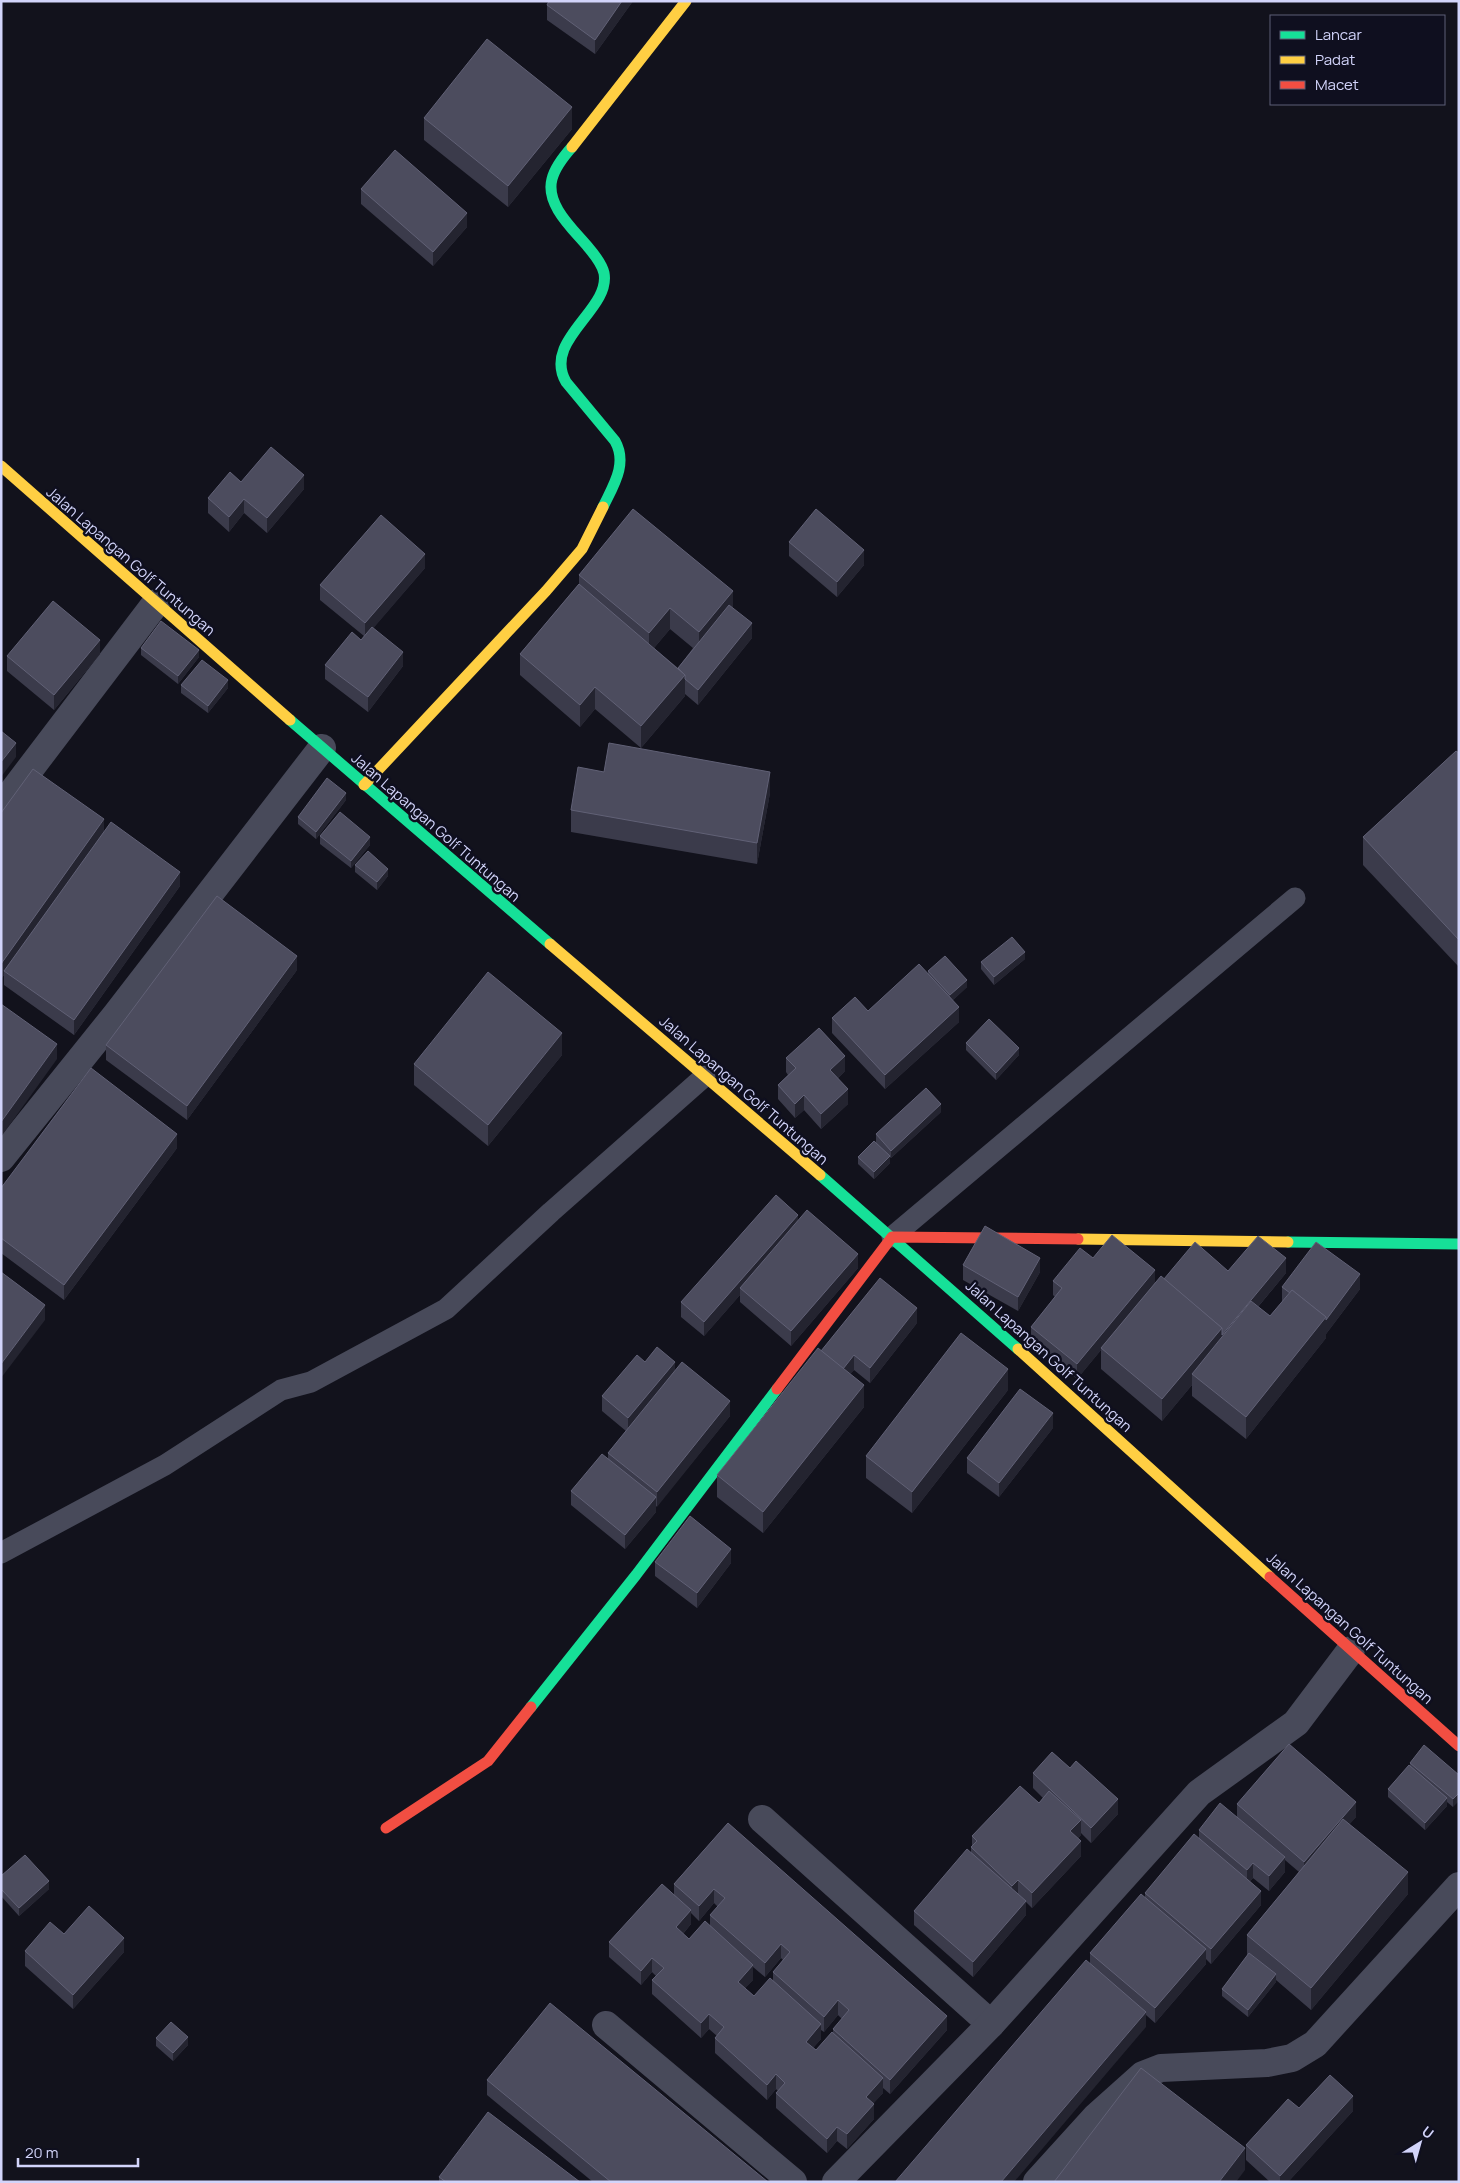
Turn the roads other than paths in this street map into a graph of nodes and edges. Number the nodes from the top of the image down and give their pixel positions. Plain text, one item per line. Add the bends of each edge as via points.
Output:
1 (686, 1) edge
2 (1, 466) edge
3 (156, 603) junction
4 (322, 748) junction
5 (364, 785) junction
6 (1, 808) edge
7 (1295, 898) dead end
8 (705, 1076) junction
9 (1, 1158) edge
10 (892, 1236) junction
11 (1459, 1244) edge
12 (1, 1553) edge
13 (1351, 1650) junction
14 (1459, 1746) edge
15 (762, 1819) dead end
16 (386, 1828) dead end
17 (1459, 1886) edge
18 (991, 2024) junction
19 (606, 2025) dead end
20 (793, 2182) edge
21 (836, 2182) edge
22 (1037, 2182) edge

1 - 5 street via 562,159 551,182 556,207 596,256 604,276 599,296 565,346 560,359 562,375 620,450 618,476 582,548 546,591
2 - 3 street, Jalan Lapangan Golf Tuntungan
3 - 4 street, Jalan Lapangan Golf Tuntungan
3 - 6 street
4 - 5 street, Jalan Lapangan Golf Tuntungan
4 - 9 street
5 - 8 street, Jalan Lapangan Golf Tuntungan
7 - 10 lane
8 - 10 street, Jalan Lapangan Golf Tuntungan
8 - 12 lane via 446,1309 312,1382 281,1390 165,1465
10 - 11 street
10 - 13 street, Jalan Lapangan Golf Tuntungan
10 - 16 street via 636,1575 488,1761
13 - 14 street, Jalan Lapangan Golf Tuntungan
13 - 18 street via 1296,1723 1199,1793
15 - 18 street
17 - 22 street via 1315,2044 1292,2058 1267,2063 1161,2068 1143,2075 1096,2116
18 - 21 street
19 - 20 street

